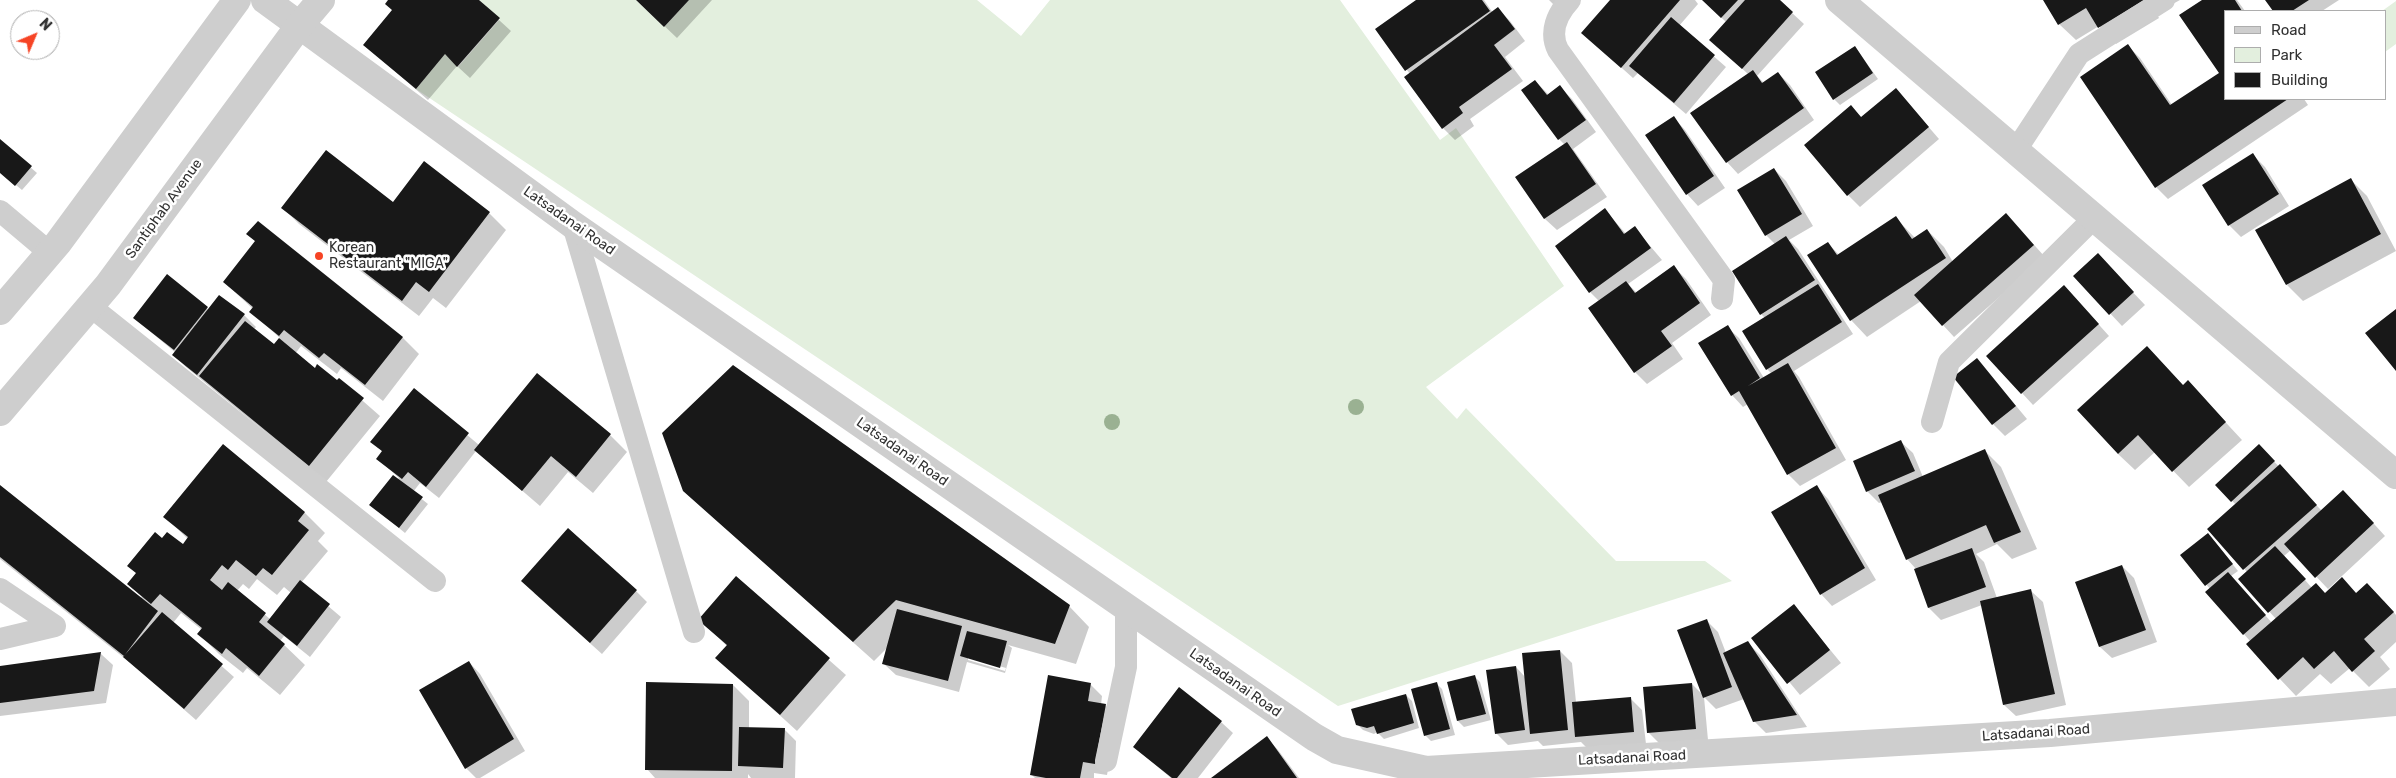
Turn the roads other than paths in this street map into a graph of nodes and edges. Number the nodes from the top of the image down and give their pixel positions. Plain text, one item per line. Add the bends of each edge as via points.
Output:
1 (237, 0) edge
2 (265, 0) edge
3 (321, 0) edge
4 (1570, 0) edge
5 (1839, 0) edge
6 (2164, 0) edge
7 (299, 26) junction
8 (2016, 150) junction
9 (0, 211) edge
10 (2095, 217) junction
11 (573, 225) junction
12 (50, 253) junction
13 (1722, 300) dead end
14 (90, 306) junction
15 (0, 311) edge
16 (0, 412) edge
17 (1932, 422) dead end
18 (2396, 474) edge
19 (435, 581) dead end
20 (0, 589) edge
21 (1126, 607) junction
22 (694, 632) dead end
23 (0, 639) edge
24 (2396, 702) edge
25 (1106, 761) dead end

1 - 12 street
2 - 7 street, Latsadanai Road
3 - 7 street, Santiphab Avenue
4 - 13 lane via 1560,12 1553,35 1558,50 1724,280
5 - 8 street
6 - 8 lane via 2079,54
7 - 11 street, Latsadanai Road
7 - 14 street, Santiphab Avenue
8 - 10 street
9 - 12 lane
10 - 17 lane via 1949,362
10 - 18 street
11 - 21 street, Latsadanai Road
11 - 22 lane
12 - 15 street
14 - 16 street, Santiphab Avenue
14 - 19 lane
20 - 23 lane via 54,626
21 - 24 street, Latsadanai Road via 1337,750 1426,770 2050,733
21 - 25 lane via 1126,667

